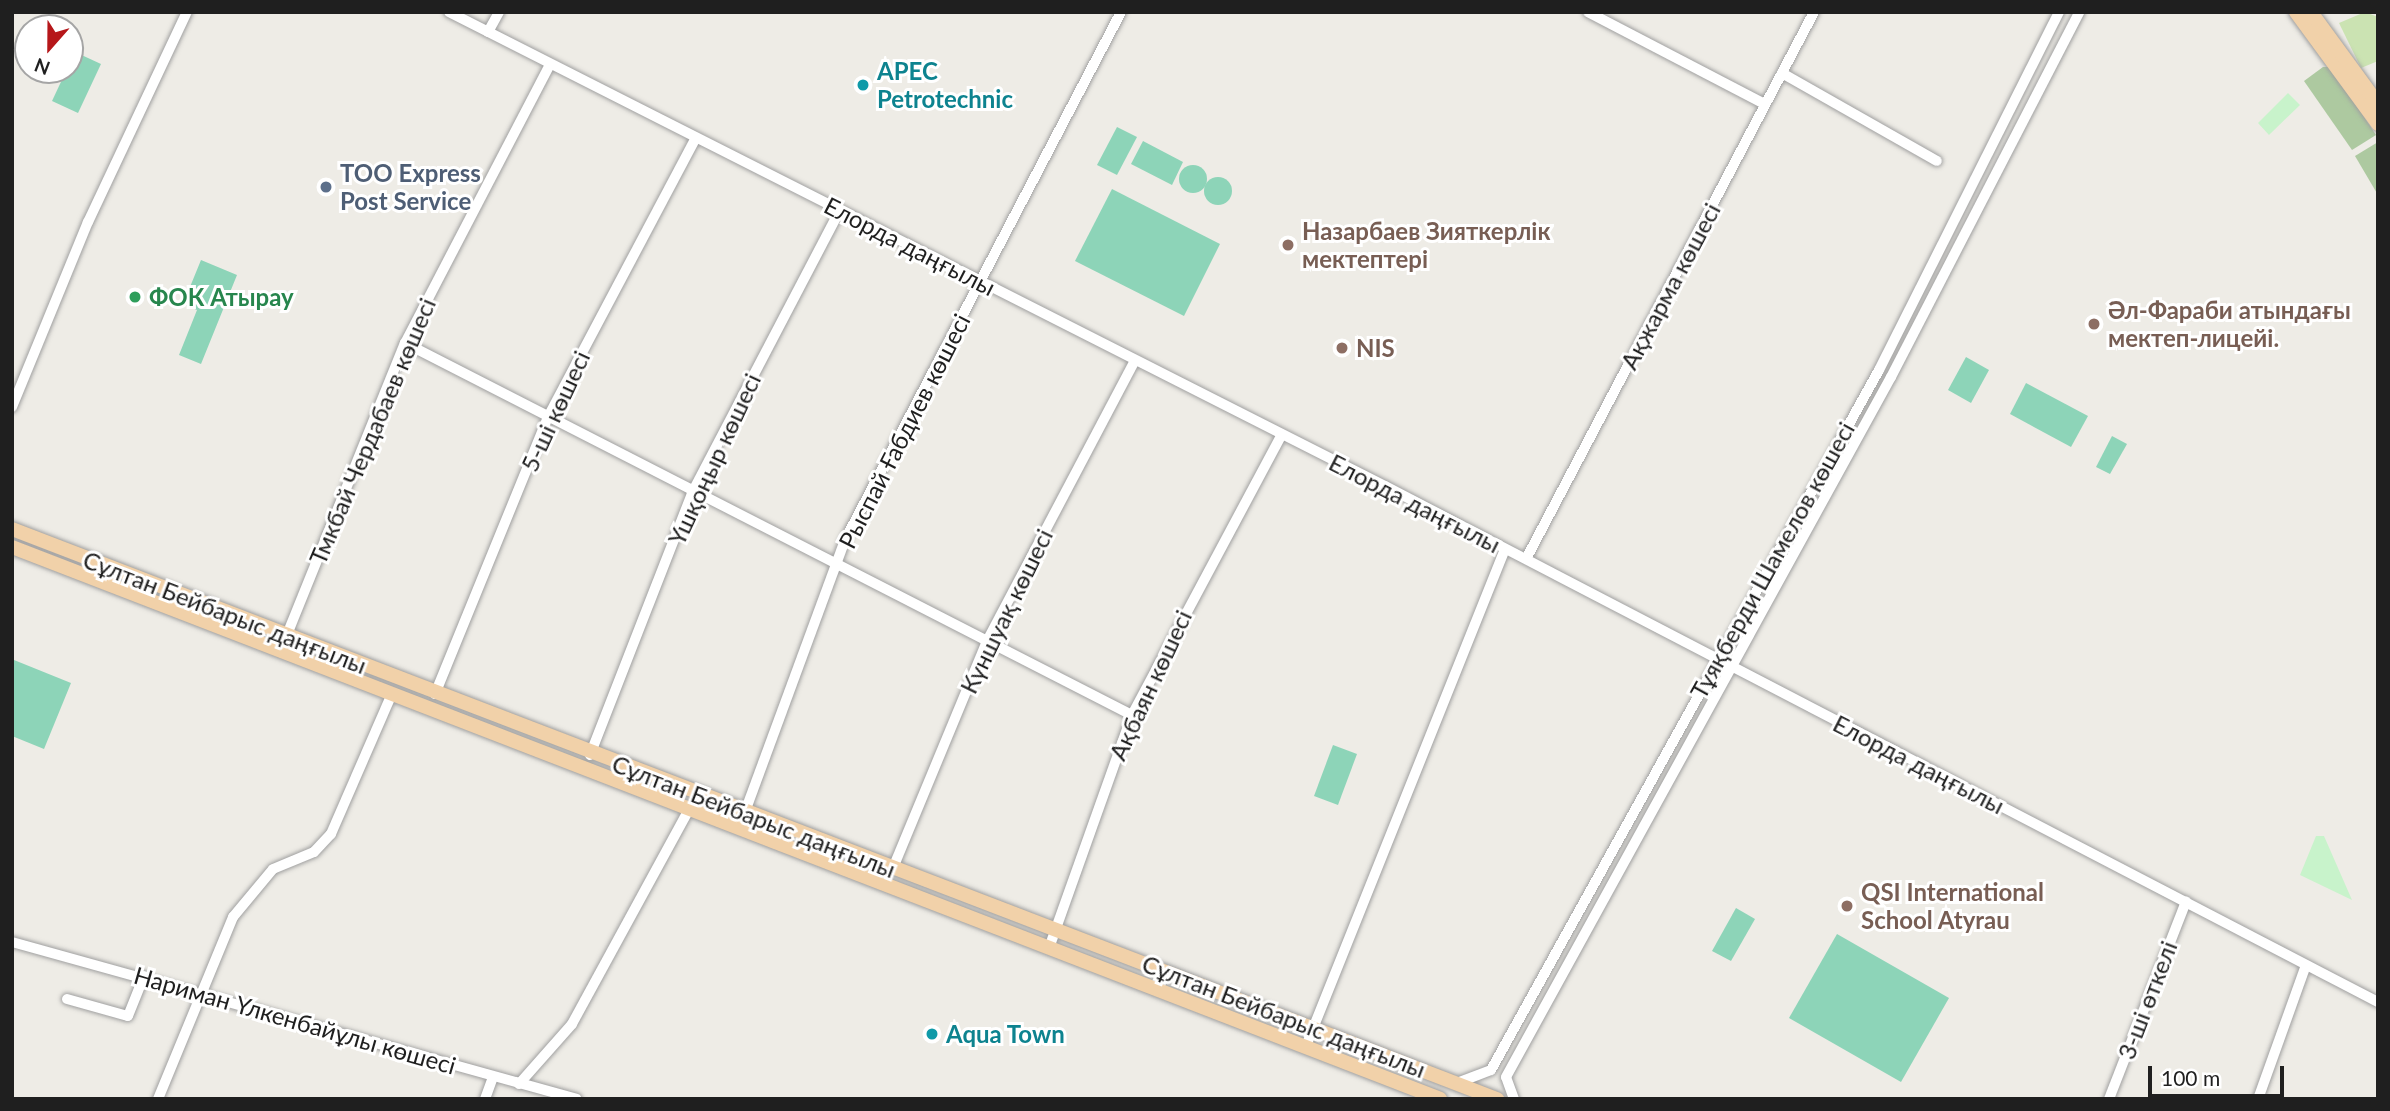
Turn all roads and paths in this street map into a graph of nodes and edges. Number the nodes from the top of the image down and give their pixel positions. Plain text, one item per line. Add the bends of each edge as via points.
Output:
1 (187, 12) edge
2 (449, 12) edge
3 (499, 12) edge
4 (1121, 12) edge
5 (1588, 12) edge
6 (1814, 12) edge
7 (2059, 12) edge
8 (2080, 12) edge
9 (2297, 12) edge
10 (2311, 12) edge
11 (488, 32) junction
12 (551, 65) junction
13 (1782, 74) junction
14 (1765, 104) junction
15 (2378, 104) edge
16 (2378, 124) edge
17 (695, 138) junction
18 (1937, 161) dead end
19 (840, 210) junction
20 (1957, 212) junction
21 (1972, 220) junction
22 (982, 283) junction
23 (405, 343) junction
24 (1134, 362) junction
25 (12, 407) edge
26 (548, 417) junction
27 (1281, 436) junction
28 (692, 493) junction
29 (12, 529) edge
30 (12, 547) edge
31 (1505, 549) junction
32 (1526, 559) junction
33 (836, 564) junction
34 (285, 636) junction
35 (986, 643) junction
36 (279, 652) junction
37 (1717, 657) junction
38 (1732, 664) junction
39 (392, 694) junction
40 (435, 695) junction
41 (1132, 715) junction
42 (590, 755) junction
43 (689, 809) junction
44 (745, 810) junction
45 (739, 828) junction
46 (893, 868) junction
47 (2186, 901) junction
48 (1054, 928) junction
49 (12, 942) edge
50 (1048, 948) junction
51 (2306, 965) junction
52 (144, 976) junction
53 (201, 994) junction
54 (67, 999) dead end
55 (2378, 1002) edge
56 (1313, 1028) junction
57 (1306, 1046) junction
58 (493, 1077) junction
59 (1457, 1083) junction
60 (519, 1084) junction
61 (158, 1099) edge
62 (485, 1099) edge
63 (577, 1099) edge
64 (1440, 1099) edge
65 (1497, 1099) edge
66 (1514, 1099) edge
67 (2109, 1099) edge
68 (2258, 1099) edge

1 - 25 street via 88,222
2 - 11 street, Елорда даңғылы
3 - 11 street
4 - 22 street, Рыспай Ғабдиев көшесі
5 - 14 street
6 - 13 street, Ақжарма көшесі
7 - 20 street, Тұяқберди Шамелов көшесі
8 - 21 street, Тұяқберди Шамелов көшесі
9 - 16 main road
10 - 15 main road
11 - 12 street, Елорда даңғылы
12 - 17 street, Елорда даңғылы
12 - 23 street, Тмкбай Чердабаев көшесі
13 - 14 street, Ақжарма көшесі
13 - 18 street
14 - 32 street, Ақжарма көшесі
17 - 19 street, Елорда даңғылы
17 - 26 street, 5-ші көшесі
19 - 22 street, Елорда даңғылы
19 - 28 street, Үшқоңыр көшесі
20 - 21 street
20 - 37 street, Тұяқберди Шамелов көшесі via 1879,370
21 - 38 street, Тұяқберди Шамелов көшесі
22 - 24 street, Елорда даңғылы
22 - 33 street, Рыспай Ғабдиев көшесі
23 - 26 street
23 - 34 street, Тмкбай Чердабаев көшесі
24 - 27 street, Елорда даңғылы
24 - 35 street, Күншуақ көшесі
26 - 28 street
26 - 40 street, 5-ші көшесі
27 - 31 street, Елорда даңғылы
27 - 41 street, Ақбаян көшесі
28 - 33 street
28 - 42 street, Үшқоңыр көшесі
29 - 34 main road, Сұлтан Бейбарыс даңғылы
30 - 36 main road, Сұлтан Бейбарыс даңғылы
31 - 32 street, Елорда даңғылы
31 - 56 street
32 - 37 street, Елорда даңғылы
33 - 35 street
33 - 44 street, Рыспай Ғабдиев көшесі
34 - 36 street, Тмкбай Чердабаев көшесі
34 - 40 main road, Сұлтан Бейбарыс даңғылы
35 - 41 street
35 - 46 street, Күншуақ көшесі
36 - 39 main road, Сұлтан Бейбарыс даңғылы
37 - 38 street, Елорда даңғылы
37 - 59 street, Тұяқберди Шамелов көшесі via 1490,1070
38 - 47 street, Елорда даңғылы
38 - 66 street, Тұяқберди Шамелов көшесі via 1506,1077
39 - 43 main road, Сұлтан Бейбарыс даңғылы
39 - 53 street via 331,834 314,852 273,869 255,885 233,917
40 - 42 main road, Сұлтан Бейбарыс даңғылы
41 - 48 street, Ақбаян көшесі
42 - 44 main road, Сұлтан Бейбарыс даңғылы
43 - 45 main road, Сұлтан Бейбарыс даңғылы
43 - 60 street via 572,1024
44 - 45 street, Рыспай Ғабдиев көшесі
44 - 46 main road, Сұлтан Бейбарыс даңғылы
45 - 50 main road, Сұлтан Бейбарыс даңғылы
46 - 48 main road, Сұлтан Бейбарыс даңғылы
47 - 51 street, Елорда даңғылы
47 - 67 street, 3-ші өткелі
48 - 50 street, Ақбаян көшесі
48 - 56 main road, Сұлтан Бейбарыс даңғылы
49 - 52 street, Нариман Үлкенбайұлы көшесі
50 - 57 main road, Сұлтан Бейбарыс даңғылы
51 - 55 street, Елорда даңғылы
51 - 68 street
52 - 53 street, Нариман Үлкенбайұлы көшесі
52 - 54 street via 128,1016
53 - 58 street, Нариман Үлкенбайұлы көшесі
53 - 61 street
56 - 57 street
56 - 59 main road, Сұлтан Бейбарыс даңғылы
57 - 64 main road, Сұлтан Бейбарыс даңғылы
58 - 60 street, Нариман Үлкенбайұлы көшесі
58 - 62 street
59 - 65 main road, Сұлтан Бейбарыс даңғылы
60 - 63 street, Нариман Үлкенбайұлы көшесі

